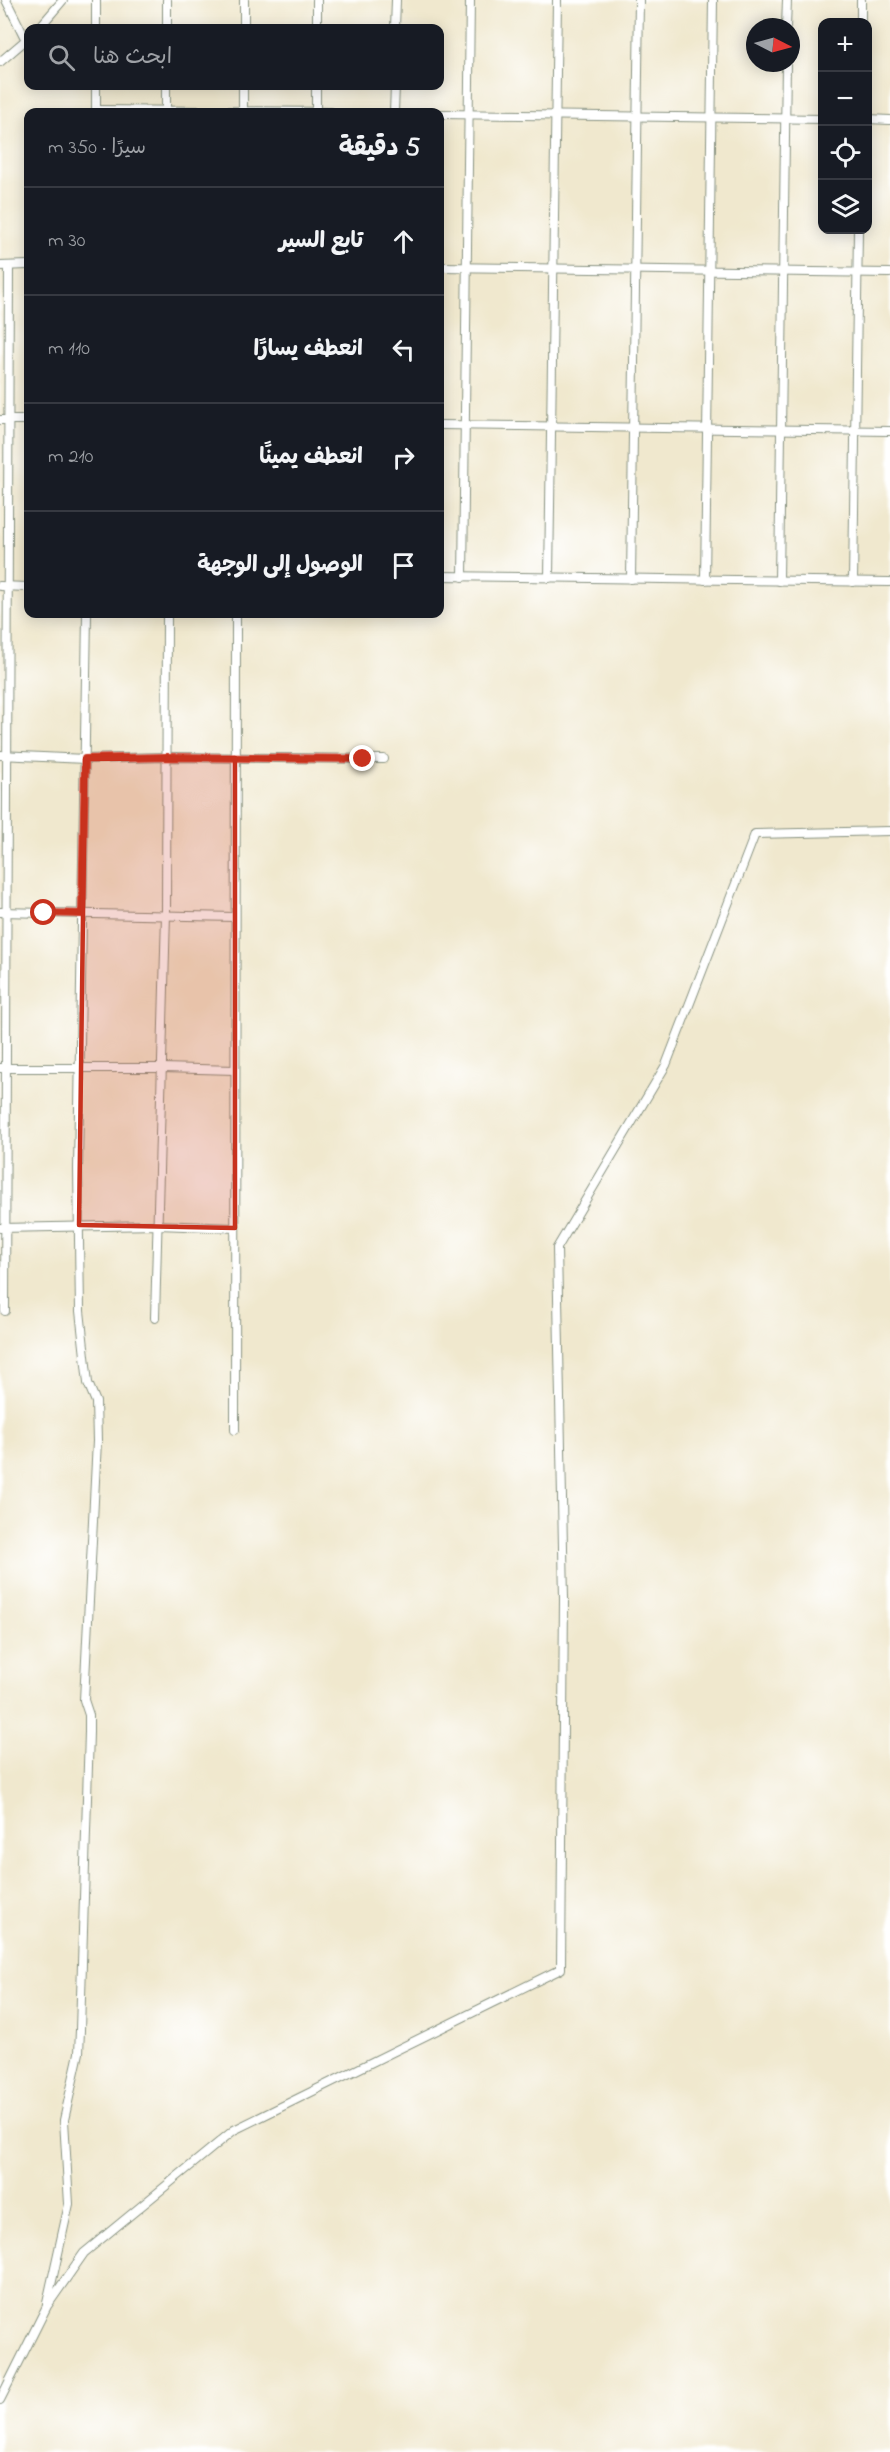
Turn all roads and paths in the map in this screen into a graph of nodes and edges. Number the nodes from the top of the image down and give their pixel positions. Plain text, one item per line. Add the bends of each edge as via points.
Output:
1 (6, 0) edge
2 (63, 0) edge
3 (96, 0) edge
4 (167, 0) edge
5 (244, 0) edge
6 (317, 0) edge
7 (396, 0) edge
8 (470, 0) edge
9 (557, 0) edge
10 (639, 0) edge
11 (712, 0) edge
12 (787, 0) edge
13 (861, 0) edge
14 (786, 18) edge
15 (861, 18) edge
16 (42, 24) edge
17 (96, 24) edge
18 (167, 24) edge
19 (244, 24) edge
20 (317, 24) edge
21 (395, 24) edge
22 (24, 33) edge
23 (24, 42) edge
24 (0, 62) edge
25 (786, 72) edge
26 (96, 90) edge
27 (166, 90) edge
28 (243, 90) edge
29 (316, 90) edge
30 (395, 90) edge
31 (96, 108) edge
32 (166, 108) edge
33 (243, 108) edge
34 (316, 108) edge
35 (394, 108) edge
36 (444, 114) edge
37 (469, 114) junction
38 (555, 116) junction
39 (637, 116) junction
40 (711, 117) junction
41 (785, 118) junction
42 (818, 119) edge
43 (872, 119) edge
44 (890, 120) edge
45 (858, 234) edge
46 (24, 265) edge
47 (4, 266) edge
48 (444, 267) edge
49 (467, 267) junction
50 (553, 268) junction
51 (635, 269) junction
52 (709, 270) junction
53 (783, 271) junction
54 (857, 272) junction
55 (890, 273) edge
56 (4, 420) edge
57 (24, 420) edge
58 (444, 425) edge
59 (465, 426) junction
60 (551, 427) junction
61 (633, 428) junction
62 (707, 429) junction
63 (781, 430) junction
64 (855, 431) junction
65 (890, 431) edge
66 (444, 576) edge
67 (463, 577) junction
68 (549, 578) junction
69 (631, 579) junction
70 (705, 580) junction
71 (779, 581) junction
72 (853, 582) junction
73 (890, 582) edge
74 (3, 586) edge
75 (24, 587) edge
76 (87, 618) edge
77 (167, 618) edge
78 (236, 618) edge
79 (3, 755) edge
80 (166, 757) junction
81 (235, 758) junction
82 (85, 759) junction
83 (384, 759) dead end
84 (890, 831) edge
85 (3, 912) edge
86 (82, 914) junction
87 (166, 914) junction
88 (235, 917) junction
89 (3, 1068) edge
90 (80, 1068) junction
91 (162, 1068) junction
92 (235, 1070) junction
93 (158, 1225) junction
94 (79, 1226) junction
95 (2, 1228) edge
96 (235, 1228) junction
97 (5, 1311) dead end
98 (155, 1318) dead end
99 (235, 1430) dead end
100 (47, 2306) junction
101 (0, 2400) edge

1 - 22 street
2 - 16 street
3 - 17 street
4 - 18 street
5 - 19 street
6 - 20 street
7 - 21 street
8 - 37 street
9 - 38 street
10 - 39 street
11 - 40 street
12 - 14 street
13 - 15 street
23 - 24 street
25 - 41 street
26 - 31 street
27 - 32 street
28 - 33 street
29 - 34 street
30 - 35 street
36 - 37 street
37 - 38 street
37 - 49 street
38 - 39 street
38 - 50 street
39 - 40 street
39 - 51 street
40 - 41 street
40 - 52 street
41 - 42 street
41 - 53 street
43 - 44 street
45 - 54 street
46 - 47 street
47 - 56 street
48 - 49 street
49 - 50 street
49 - 59 street
50 - 51 street
50 - 60 street
51 - 52 street
51 - 61 street
52 - 53 street
52 - 62 street
53 - 54 street
53 - 63 street
54 - 55 street
54 - 64 street
56 - 57 street
56 - 74 street
58 - 59 street
59 - 60 street
59 - 67 street
60 - 61 street
60 - 68 street
61 - 62 street
61 - 69 street
62 - 63 street
62 - 70 street
63 - 64 street
63 - 71 street
64 - 65 street
64 - 72 street
66 - 67 street
67 - 68 street
68 - 69 street
69 - 70 street
70 - 71 street
71 - 72 street
72 - 73 street
74 - 75 street
74 - 79 street
76 - 82 street
77 - 80 street
78 - 81 street
79 - 82 street
79 - 85 street
80 - 81 street
80 - 82 street
80 - 87 street
81 - 83 street
81 - 88 street
82 - 86 street
84 - 100 street via 755,834 666,1065 557,1248 564,1598 561,1969 234,2130 84,2253
85 - 86 street
85 - 89 street
86 - 87 street
86 - 90 street
87 - 88 street
87 - 91 street
88 - 92 street
89 - 90 street
89 - 95 street
90 - 91 street
90 - 94 street
91 - 92 street
91 - 93 street
92 - 96 street
93 - 94 street
93 - 96 street
93 - 98 street
94 - 95 street
94 - 100 street via 80,1311 88,1383 96,1402 97,1441 84,1700 89,1732 79,2053 64,2120 69,2204
95 - 97 street
96 - 99 street
100 - 101 street

